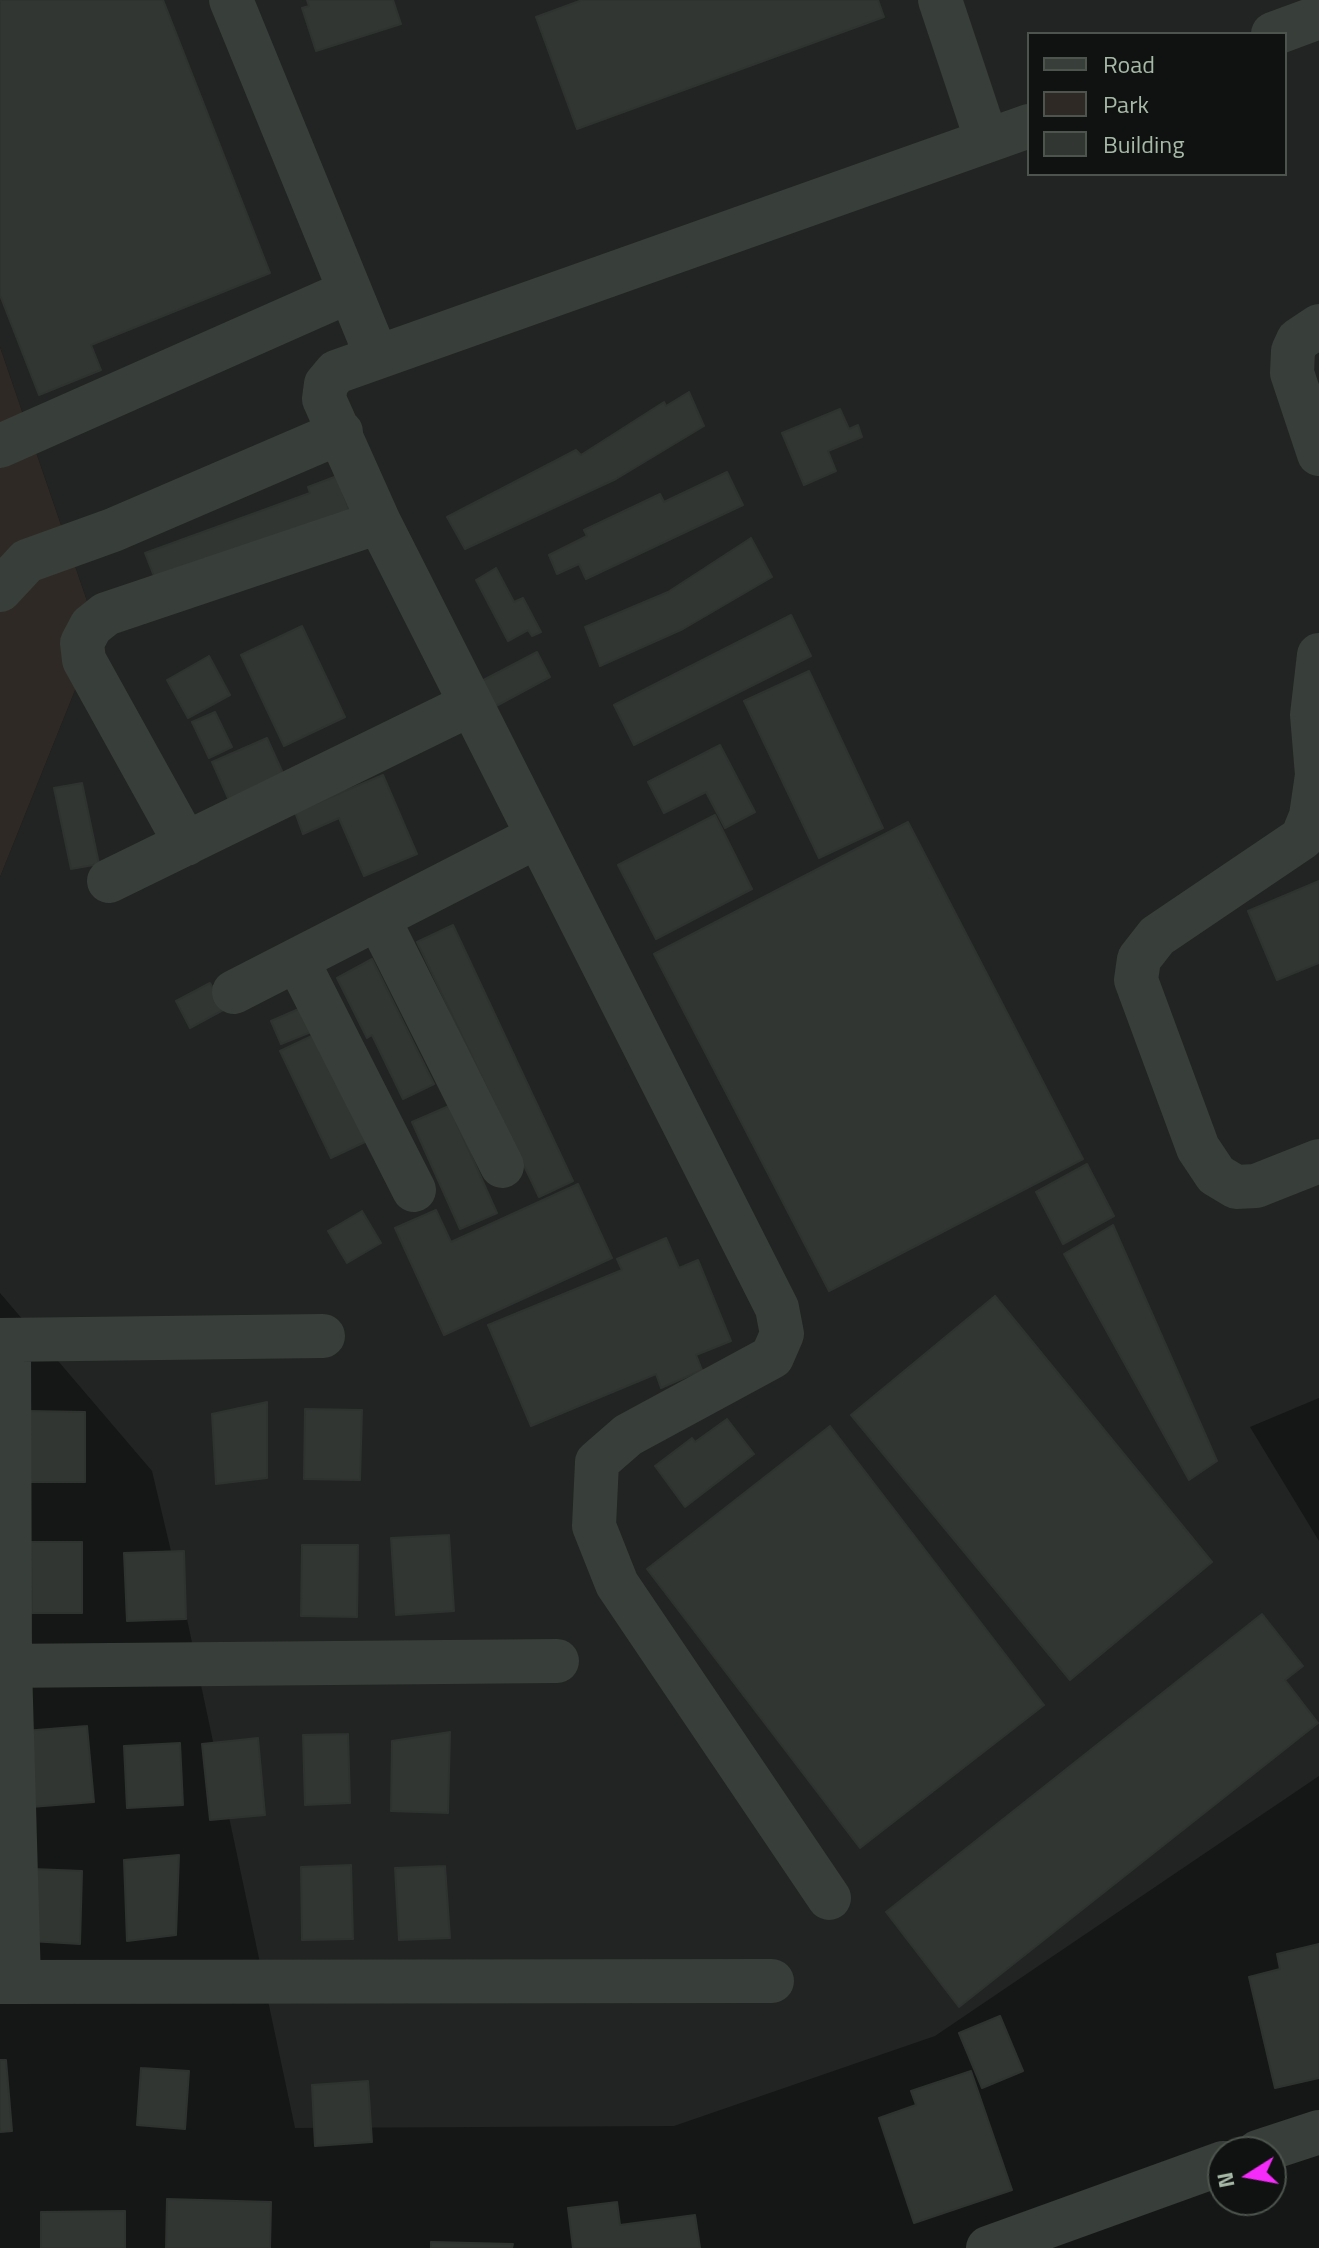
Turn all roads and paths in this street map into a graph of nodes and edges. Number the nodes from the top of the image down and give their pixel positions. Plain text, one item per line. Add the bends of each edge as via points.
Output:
1 (231, 0) edge
2 (940, 0) edge
3 (1319, 17) edge
4 (1278, 32) edge
5 (1027, 127) edge
6 (987, 141) junction
7 (350, 291) junction
8 (1319, 326) edge
9 (377, 357) junction
10 (341, 432) junction
11 (0, 446) edge
12 (1319, 454) edge
13 (379, 522) junction
14 (0, 590) edge
15 (1319, 655) edge
16 (471, 704) junction
17 (538, 836) junction
18 (186, 844) junction
19 (109, 881) dead end
20 (378, 918) junction
21 (297, 960) junction
22 (234, 992) dead end
23 (1319, 1161) edge
24 (502, 1166) dead end
25 (414, 1190) dead end
26 (323, 1336) dead end
27 (4, 1340) edge
28 (557, 1661) dead end
29 (5, 1666) edge
30 (829, 1898) dead end
31 (772, 1981) dead end
32 (10, 1982) edge
33 (1319, 2132) edge
34 (1287, 2142) edge
35 (1207, 2169) edge
36 (988, 2248) edge

1 - 7 street
2 - 6 street
3 - 4 street
5 - 6 street
6 - 9 street
7 - 9 street
7 - 11 street
8 - 12 street via 1298,340 1292,373
9 - 10 street via 336,372 326,384 324,399
10 - 13 street
10 - 14 street via 113,530 27,561
13 - 16 street
13 - 18 street via 106,614 91,626 82,643 84,660
15 - 23 street via 1312,715 1317,775 1302,838 1157,936 1139,959 1136,980 1198,1148 1216,1175 1236,1187 1256,1186
16 - 17 street
16 - 18 street
17 - 20 street
17 - 30 street via 777,1308 782,1334 772,1357 628,1435 597,1462 594,1526 617,1584
18 - 19 street
20 - 21 street
20 - 24 street
21 - 22 street
21 - 25 street
26 - 27 street
27 - 29 street
28 - 29 street
29 - 32 street
31 - 32 street
33 - 34 street
35 - 36 street

